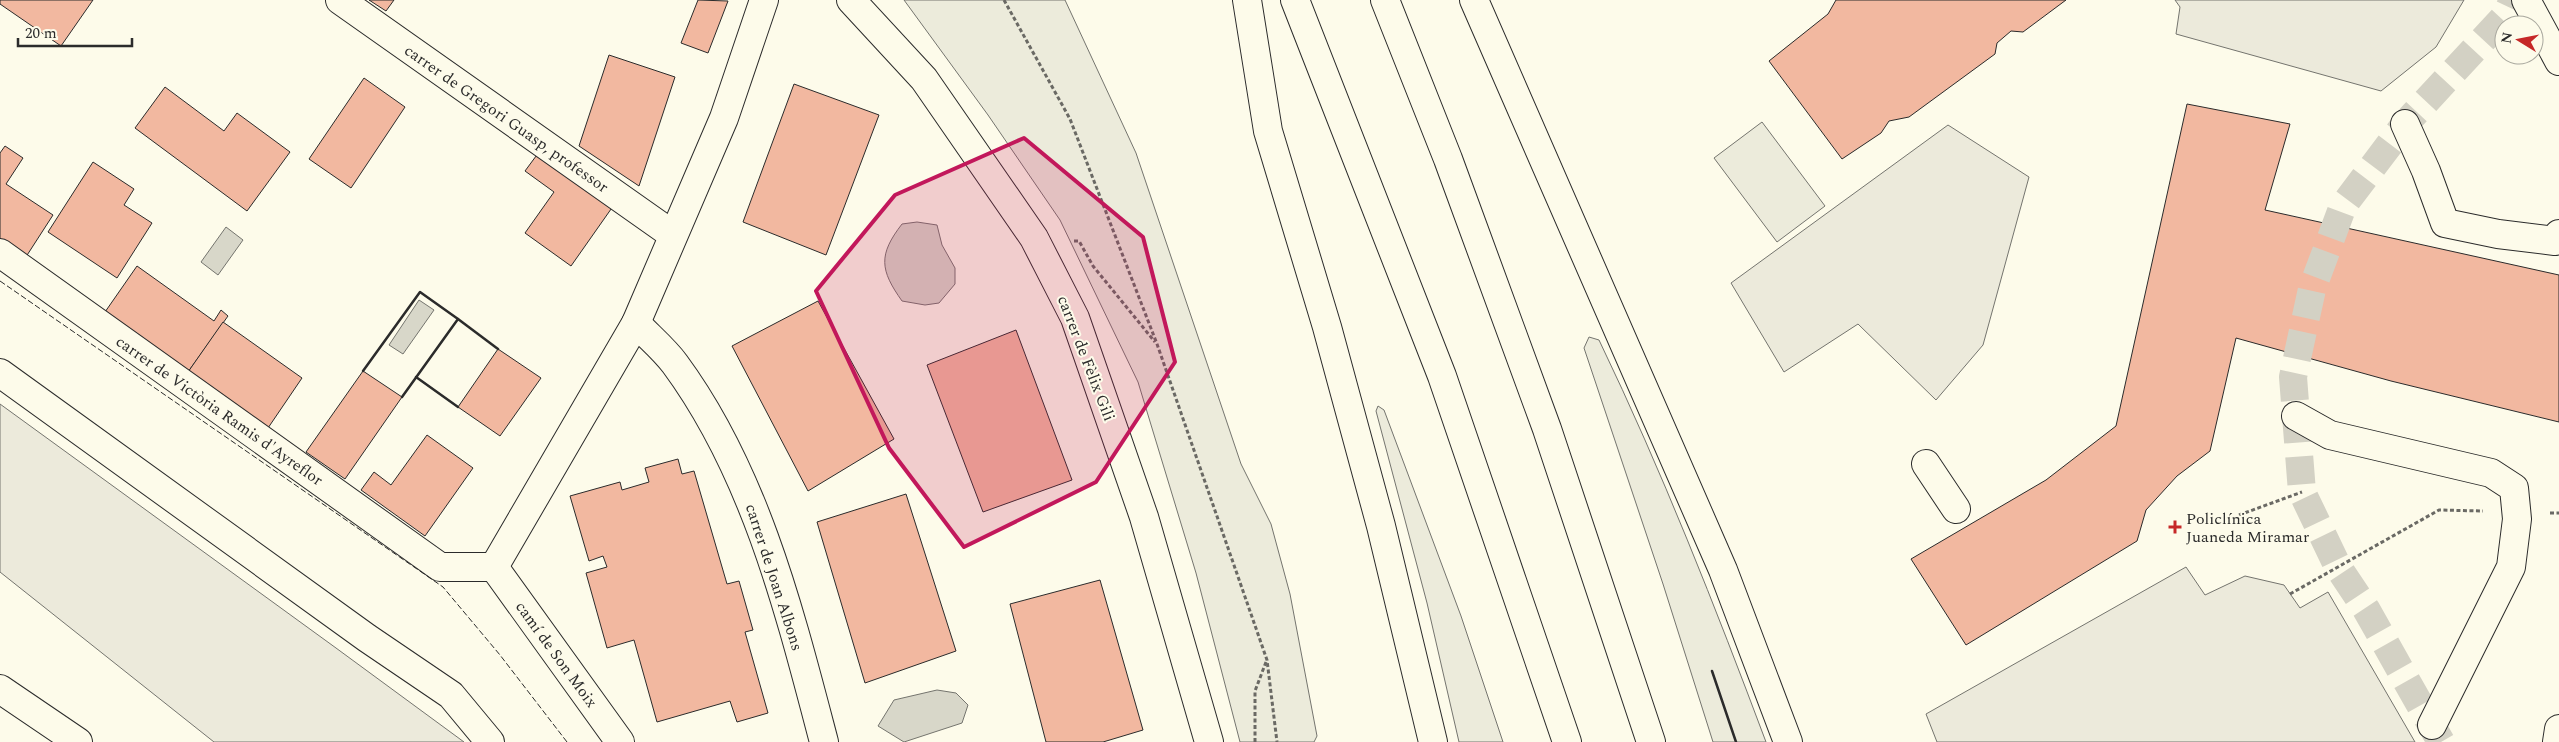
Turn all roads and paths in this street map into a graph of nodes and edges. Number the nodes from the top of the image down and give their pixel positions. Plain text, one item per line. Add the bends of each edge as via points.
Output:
1 (340, 0) edge
2 (764, 0) edge
3 (851, 0) edge
4 (1004, 0) edge
5 (1247, 0) edge
6 (1295, 0) edge
7 (1385, 0) edge
8 (1474, 0) edge
9 (2526, 0) edge
10 (2559, 61) edge
11 (2405, 124) dead end
12 (2559, 234) edge
13 (673, 235) junction
14 (1040, 250) junction
15 (0, 253) edge
16 (636, 323) junction
17 (1157, 344) junction
18 (0, 373) edge
19 (2296, 416) dead end
20 (1926, 464) dead end
21 (2302, 492) dead end
22 (1956, 509) dead end
23 (2517, 512) junction
24 (2559, 513) edge
25 (2239, 515) dead end
26 (494, 567) junction
27 (2290, 594) dead end
28 (1267, 660) junction
29 (0, 689) edge
30 (2432, 725) dead end
31 (2559, 728) edge
32 (78, 742) edge
33 (490, 742) edge
34 (620, 742) edge
35 (824, 742) edge
36 (1209, 742) edge
37 (1255, 742) edge
38 (1277, 742) edge
39 (1433, 742) edge
40 (1567, 742) edge
41 (1651, 742) edge
42 (1788, 742) edge
43 (2556, 742) edge

1 - 13 main road, carrer de Gregori Guasp, professor
2 - 13 main road via 724,118
3 - 14 main road, carrer de Fèlix Gili via 924,79
4 - 17 path via 1070,119
5 - 39 main road via 1268,131 1371,488
6 - 40 main road via 1442,376
7 - 41 main road via 1448,159 1540,411
8 - 42 main road via 1719,561
9 - 10 main road
11 - 12 main road via 2445,223 2555,241
13 - 16 main road
14 - 17 path via 1053,240 1079,241 1093,266
14 - 36 main road, carrer de Fèlix Gili via 1075,318 1110,414 1144,517
15 - 26 main road, carrer de Victòria Ramis d'Ayreflor via 440,567
16 - 26 main road
16 - 35 main road, carrer de Joan Albons via 674,363 697,399 754,508 784,596
17 - 28 path
18 - 33 main road via 452,696
19 - 23 main road via 2330,436 2492,473 2514,488
20 - 22 main road
21 - 25 path
23 - 24 path
23 - 27 path via 2440,510
23 - 30 main road via 2511,567
26 - 34 main road, camí de Son Moix
28 - 37 path via 1255,691
28 - 38 path
29 - 32 main road
31 - 43 main road

